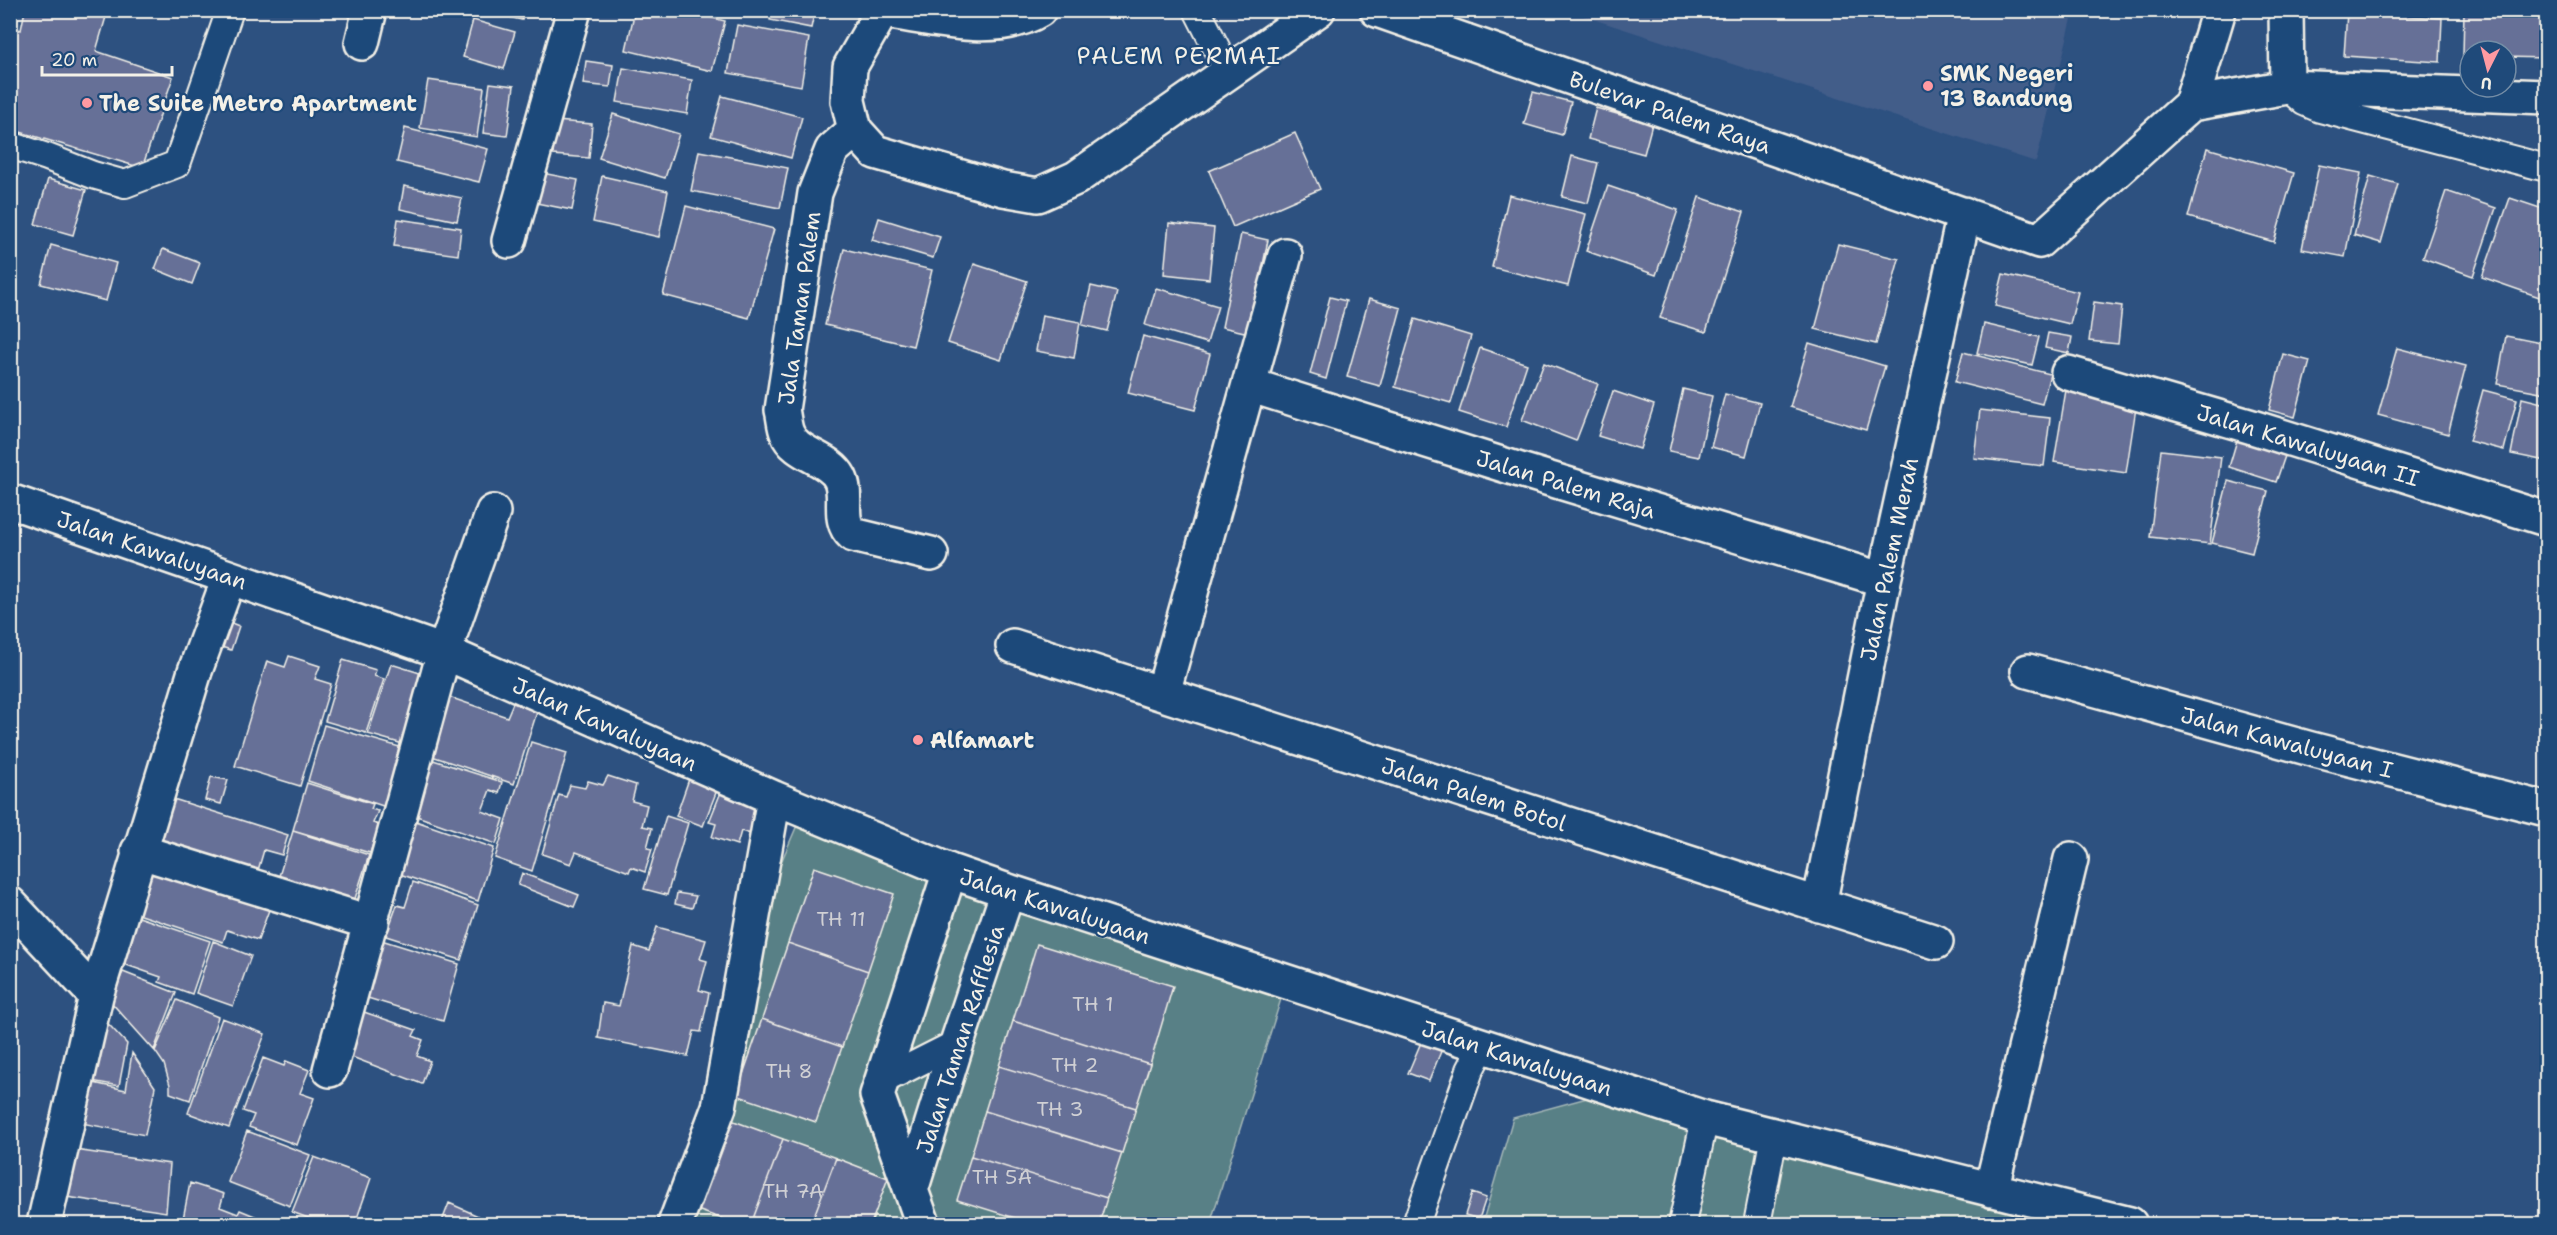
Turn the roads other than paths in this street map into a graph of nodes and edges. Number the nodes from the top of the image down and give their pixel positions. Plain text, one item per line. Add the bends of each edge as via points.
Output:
1 (230, 10) edge
2 (370, 10) edge
3 (574, 10) edge
4 (1039, 10) edge
5 (1197, 10) edge
6 (1318, 10) edge
7 (1377, 10) edge
8 (2219, 10) edge
9 (2286, 10) edge
10 (882, 11) edge
11 (362, 43) dead end
12 (1229, 73) junction
13 (2287, 87) junction
14 (2547, 97) edge
15 (2191, 104) junction
16 (855, 130) junction
17 (10, 145) edge
18 (2547, 168) edge
19 (1964, 214) junction
20 (509, 241) dead end
21 (1286, 255) dead end
22 (2068, 373) dead end
23 (1249, 385) junction
24 (10, 501) edge
25 (493, 512) dead end
26 (2547, 519) edge
27 (931, 554) dead end
28 (230, 578) junction
29 (1884, 580) junction
30 (1013, 646) dead end
31 (444, 652) junction
32 (2028, 671) dead end
33 (1163, 693) junction
34 (774, 798) junction
35 (2547, 809) edge
36 (138, 851) junction
37 (2072, 859) dead end
38 (950, 871) junction
39 (1008, 891) junction
40 (10, 904) edge
41 (1818, 905) junction
42 (372, 923) junction
43 (1936, 942) dead end
44 (96, 996) junction
45 (957, 1043) junction
46 (1482, 1047) junction
47 (330, 1070) dead end
48 (882, 1081) junction
49 (1706, 1118) junction
50 (1774, 1136) junction
51 (912, 1187) junction
52 (1991, 1190) junction
53 (44, 1224) edge
54 (675, 1224) edge
55 (923, 1224) edge
56 (1416, 1224) edge
57 (1682, 1224) edge
58 (1757, 1224) edge
59 (2130, 1224) edge

1 - 17 lane via 177,164 125,184
2 - 11 street
3 - 20 street
4 - 10 street via 1013,22 991,25
5 - 12 lane
6 - 12 street
7 - 19 street, Bulevar Palem Raya
8 - 15 street
9 - 13 street
10 - 16 street via 850,67 848,101
12 - 16 street via 1076,178 1038,195 1003,189 875,152
13 - 14 street
13 - 15 street
13 - 18 lane via 2304,102 2320,109
15 - 19 street, Bulevar Palem Raya via 2039,241
16 - 27 street, Jala Taman Palem via 831,150 815,193 782,410 787,435 800,448 825,462 840,479 843,523 848,530 854,535
19 - 29 street, Jalan Palem Merah
21 - 23 street
22 - 26 street, Jalan Kawaluyaan II
23 - 29 street, Jalan Palem Raja
23 - 33 street
24 - 28 street, Jalan Kawaluyaan
25 - 31 street
28 - 31 street, Jalan Kawaluyaan
28 - 36 street via 195,671
29 - 41 street, Jalan Palem Merah
30 - 33 street, Jalan Palem Botol
31 - 34 street, Jalan Kawaluyaan
31 - 42 street
32 - 35 street, Jalan Kawaluyaan I
33 - 41 street, Jalan Palem Botol
34 - 38 street, Jalan Kawaluyaan
34 - 54 street via 719,1107
36 - 42 street
36 - 44 street
37 - 52 street
38 - 39 street, Jalan Kawaluyaan
38 - 48 street, Jalan Taman Rafflesia
39 - 45 street, Jalan Taman Rafflesia
39 - 46 street, Jalan Kawaluyaan
40 - 44 street
41 - 43 street, Jalan Palem Botol
42 - 47 street
44 - 53 street
45 - 48 lane
45 - 51 street, Jalan Taman Rafflesia
46 - 49 street, Jalan Kawaluyaan
46 - 56 lane via 1470,1070
48 - 51 street, Jalan Taman Rafflesia via 877,1095
49 - 50 street, Jalan Kawaluyaan
49 - 57 lane
50 - 52 street, Jalan Kawaluyaan
50 - 58 lane
51 - 55 street, Jalan Taman Rafflesia
52 - 59 street, Jalan Kawaluyaan

